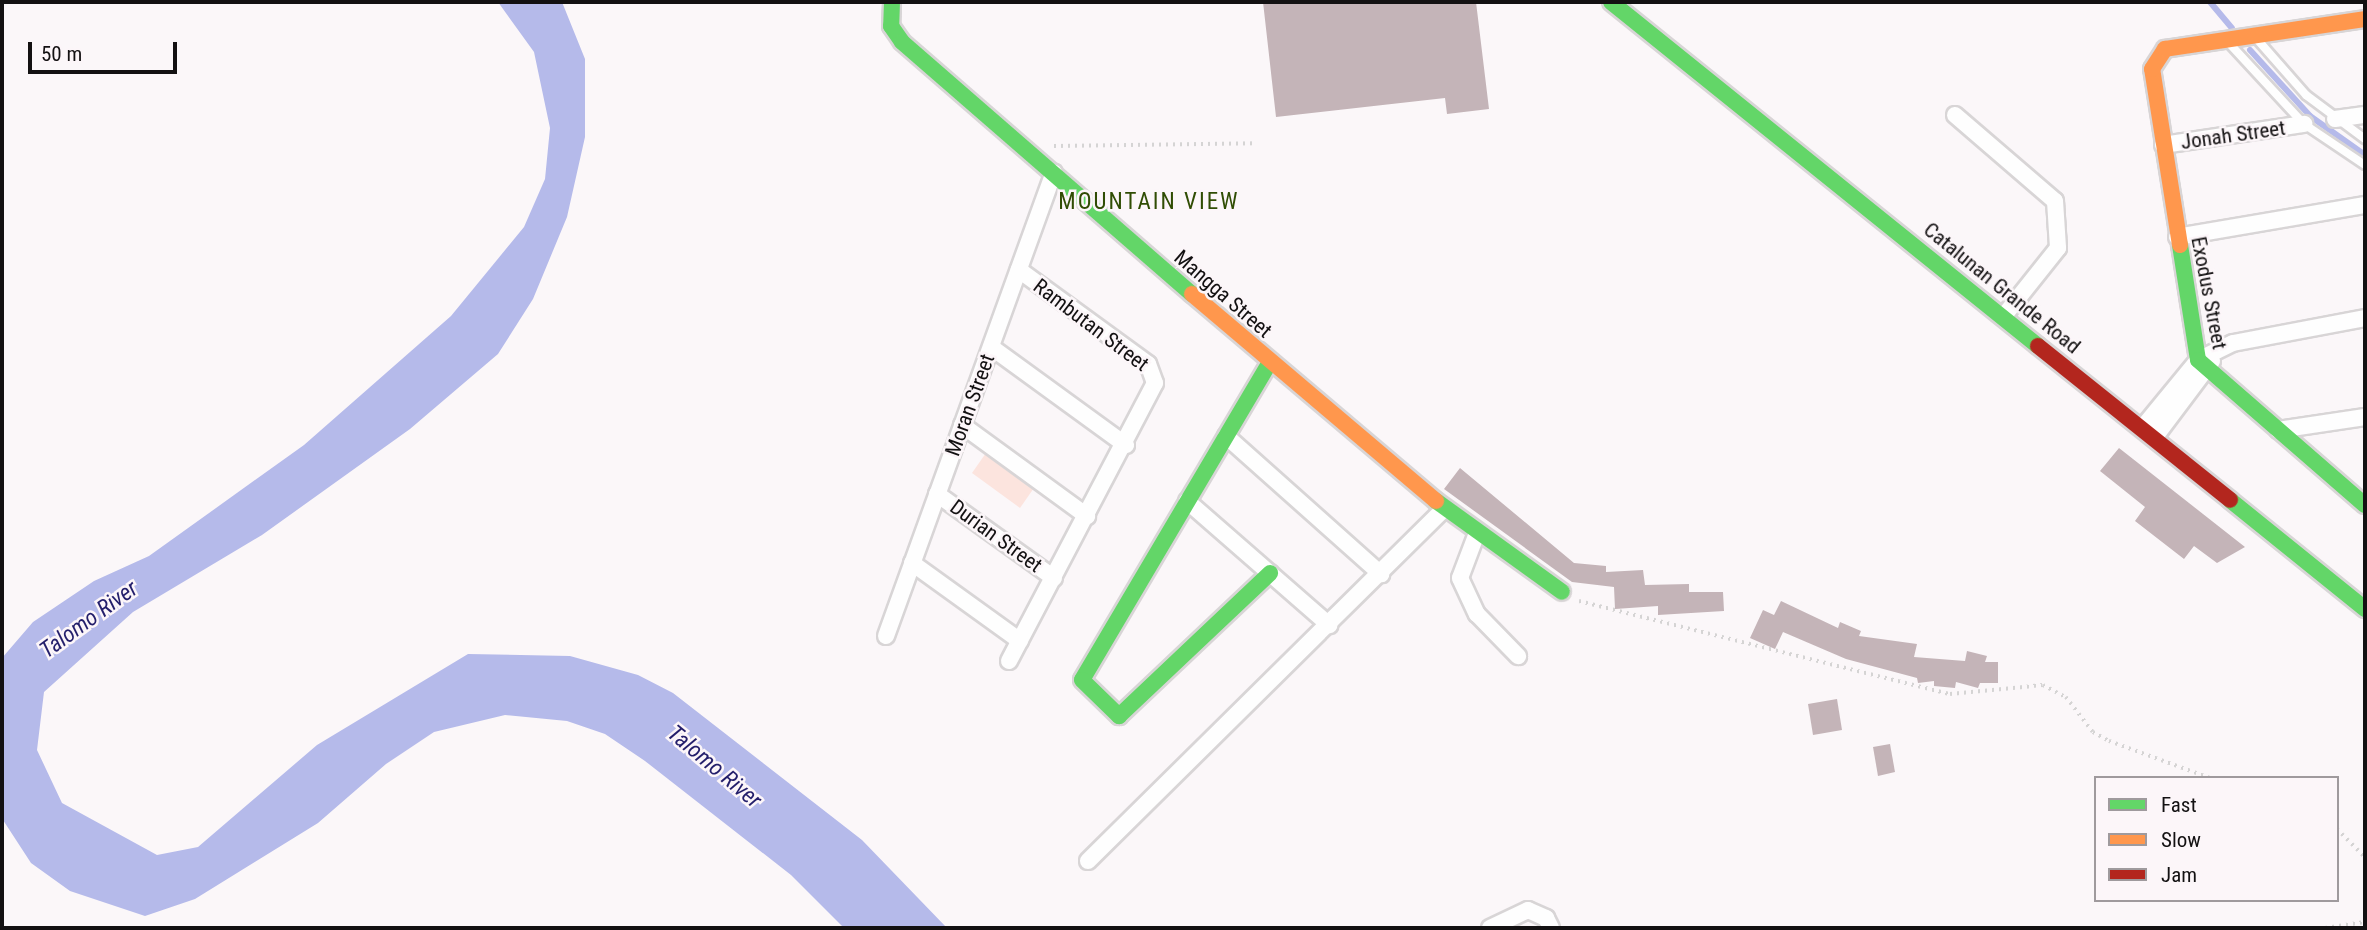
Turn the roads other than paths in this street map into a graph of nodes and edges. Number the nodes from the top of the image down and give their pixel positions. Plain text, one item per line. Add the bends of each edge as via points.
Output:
1 (892, 2) edge
2 (1611, 2) edge
3 (2365, 19) edge
4 (2254, 35) junction
5 (2226, 40) junction
6 (1955, 115) dead end
7 (2365, 115) edge
8 (2335, 119) junction
9 (2304, 124) junction
10 (2365, 139) edge
11 (2163, 145) junction
12 (2365, 165) edge
13 (1054, 173) junction
14 (2365, 205) edge
15 (2177, 237) junction
16 (1019, 270) junction
17 (2004, 316) junction
18 (2365, 318) edge
19 (991, 347) junction
20 (1270, 362) junction
21 (2207, 362) junction
22 (2365, 417) edge
23 (962, 425) junction
24 (2278, 430) junction
25 (2149, 432) junction
26 (1226, 436) junction
27 (1126, 445) junction
28 (937, 494) junction
29 (1187, 501) junction
30 (2365, 505) edge
31 (1444, 508) junction
32 (1087, 516) junction
33 (1477, 533) junction
34 (912, 563) junction
35 (1270, 573) junction
36 (1381, 574) junction
37 (1054, 579) junction
38 (1562, 592) road end
39 (2365, 609) edge
40 (1329, 625) junction
41 (886, 636) dead end
42 (1020, 641) junction
43 (1518, 656) dead end
44 (1009, 661) dead end
45 (1088, 861) dead end
46 (1490, 928) edge
47 (1551, 928) edge

1 - 13 street, Mangga Street via 891,26 902,42
2 - 17 street, Catalunan Grande Road
3 - 4 street
4 - 5 street
4 - 8 lane
5 - 9 lane
5 - 11 street, Exodus Street via 2165,49 2155,57 2152,69
6 - 17 street via 2055,201 2058,248
7 - 8 street
8 - 10 lane
9 - 11 street, Jonah Street
9 - 12 lane
11 - 15 street, Exodus Street
13 - 16 street, Moran Street
13 - 20 street, Mangga Street
14 - 15 street
15 - 21 street, Exodus Street
16 - 19 street, Moran Street
16 - 27 street, Rambutan Street via 1148,364 1155,383
17 - 25 street, Catalunan Grande Road
18 - 21 street via 2244,339
19 - 23 street, Moran Street
19 - 27 street
20 - 26 street
20 - 31 street, Mangga Street
21 - 24 street, Exodus Street
21 - 25 street
22 - 24 street
23 - 28 street, Moran Street
23 - 32 street
24 - 30 street, Exodus Street
25 - 39 street, Catalunan Grande Road
26 - 29 street
26 - 36 street
27 - 32 street
28 - 34 street, Moran Street
28 - 37 street, Durian Street
29 - 35 street
29 - 35 street via 1082,680 1119,716
31 - 33 street, Mangga Street
31 - 36 street
32 - 37 street
33 - 38 street, Mangga Street
33 - 43 street via 1460,578 1478,614
34 - 41 street, Moran Street
34 - 42 street
35 - 40 street
36 - 40 street
37 - 42 street
40 - 45 street
42 - 44 street
46 - 47 street via 1528,910 1546,918

